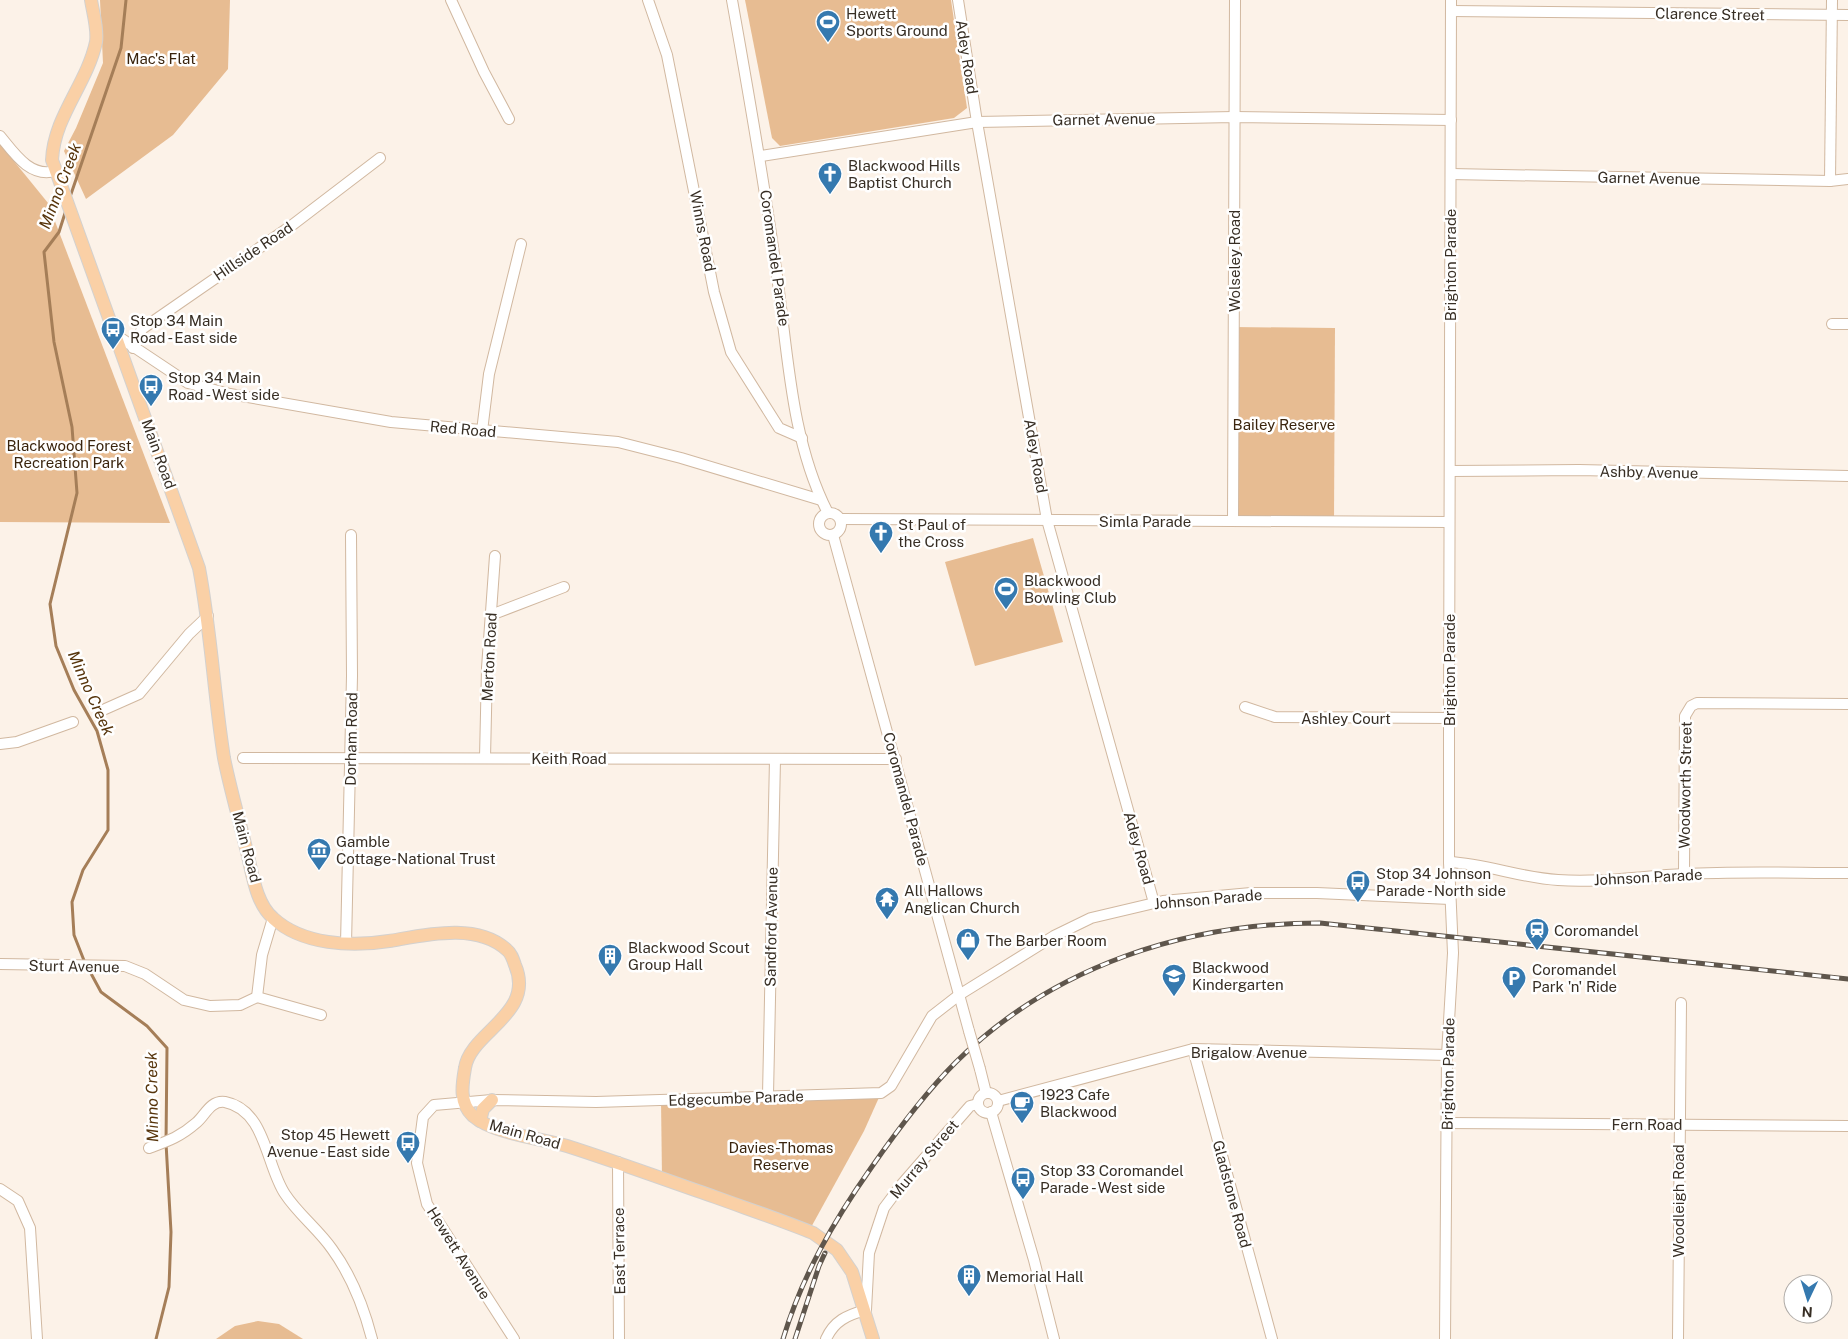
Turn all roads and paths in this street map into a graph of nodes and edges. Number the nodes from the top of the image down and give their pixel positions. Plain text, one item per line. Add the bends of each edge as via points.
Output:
1 (91, 0) edge
2 (451, 0) edge
3 (648, 0) edge
4 (732, 0) edge
5 (958, 0) edge
6 (1235, 0) edge
7 (1451, 0) edge
8 (1832, 0) edge
9 (1451, 11) junction
10 (1832, 15) junction
11 (1848, 15) edge
12 (1234, 117) junction
13 (510, 119) dead end
14 (1451, 120) junction
15 (977, 122) junction
16 (0, 136) edge
17 (761, 156) junction
18 (380, 158) dead end
19 (55, 170) junction
20 (1451, 174) junction
21 (1848, 180) edge
22 (1830, 181) junction
23 (522, 244) dead end
24 (1832, 324) dead end
25 (1848, 324) edge
26 (116, 336) junction
27 (133, 348) junction
28 (798, 426) junction
29 (482, 431) junction
30 (788, 432) junction
31 (802, 438) junction
32 (1450, 471) junction
33 (1848, 476) edge
34 (821, 500) junction
35 (828, 513) junction
36 (841, 519) junction
37 (1047, 520) junction
38 (1233, 521) junction
39 (1449, 522) junction
40 (352, 535) dead end
41 (833, 535) junction
42 (495, 556) dead end
43 (564, 587) dead end
44 (491, 615) junction
45 (208, 616) junction
46 (1848, 704) edge
47 (1245, 707) dead end
48 (104, 710) dead end
49 (1448, 718) junction
50 (73, 722) dead end
51 (0, 744) edge
52 (243, 758) dead end
53 (350, 758) junction
54 (485, 758) junction
55 (775, 759) junction
56 (896, 759) junction
57 (1449, 862) junction
58 (1848, 873) edge
59 (1684, 874) junction
60 (1450, 899) junction
61 (1154, 904) junction
62 (273, 918) junction
63 (346, 944) junction
64 (0, 964) edge
65 (959, 995) junction
66 (257, 997) junction
67 (1681, 1003) dead end
68 (321, 1014) dead end
69 (1192, 1049) junction
70 (1447, 1055) junction
71 (986, 1093) junction
72 (768, 1096) junction
73 (492, 1100) junction
74 (464, 1101) junction
75 (998, 1101) junction
76 (978, 1104) junction
77 (991, 1112) junction
78 (480, 1121) junction
79 (1447, 1123) junction
80 (1678, 1125) junction
81 (1848, 1126) edge
82 (149, 1148) dead end
83 (618, 1162) junction
84 (0, 1189) edge
85 (866, 1310) junction
86 (37, 1339) edge
87 (372, 1339) edge
88 (514, 1339) edge
89 (620, 1339) edge
90 (826, 1339) edge
91 (873, 1339) edge
92 (1054, 1339) edge
93 (1272, 1339) edge
94 (1445, 1339) edge
95 (1678, 1339) edge

1 - 19 main road, Main Road via 96,41 56,132 52,149
2 - 13 street
3 - 30 street, Winns Road via 667,55 714,292 731,352 779,428
4 - 17 street, Coromandel Parade
5 - 15 street, Adey Road
6 - 12 street, Wolseley Road
7 - 9 street, Brighton Parade
8 - 10 street
9 - 10 street, Clarence Street
9 - 14 street, Brighton Parade
10 - 11 street, Clarence Street
10 - 22 street
12 - 14 street, Garnet Avenue
12 - 15 street, Garnet Avenue
12 - 38 street, Wolseley Road
14 - 20 street, Brighton Parade
15 - 17 street, Garnet Avenue
15 - 37 street, Adey Road
16 - 19 street via 26,165 46,173
17 - 28 street, Coromandel Parade
18 - 27 street, Hillside Road via 290,226 142,329
19 - 26 main road, Main Road
20 - 22 street, Garnet Avenue
20 - 32 street, Brighton Parade
21 - 22 street, Garnet Avenue
23 - 29 street via 489,374
24 - 25 street
26 - 27 street, Red Road
26 - 45 main road, Main Road via 199,568
27 - 29 street, Red Road via 188,383 230,394 391,422
28 - 30 street
28 - 31 street, Coromandel Parade
29 - 34 street, Red Road via 618,442
30 - 31 street, Winns Road
31 - 34 street, Coromandel Parade
32 - 33 street, Ashby Avenue via 1579,470
32 - 39 street, Brighton Parade
34 - 35 street, Coromandel Parade
35 - 36 street
35 - 41 street via 821,518 819,525 825,534
36 - 37 street, Simla Parade
36 - 41 street via 841,529
37 - 38 street, Simla Parade
37 - 61 street, Adey Road
38 - 39 street, Simla Parade
39 - 49 street, Brighton Parade
40 - 53 street, Dorham Road
41 - 56 street, Coromandel Parade
42 - 44 street, Merton Road
43 - 44 street
44 - 54 street, Merton Road
45 - 48 street via 188,634 139,694
45 - 62 main road, Main Road via 224,758 254,879 264,906
46 - 59 street, Woodworth Street via 1697,703 1691,706 1686,716
47 - 49 street, Ashley Court via 1275,717
49 - 57 street, Brighton Parade
50 - 51 street via 17,742
52 - 53 street, Keith Road
53 - 54 street, Keith Road
53 - 63 street, Dorham Road
54 - 55 street, Keith Road
55 - 56 street, Keith Road
55 - 72 street, Sandford Avenue
56 - 65 street, Coromandel Parade
57 - 59 street, Johnson Parade via 1495,867 1526,876 1558,880
57 - 60 street, Brighton Parade
58 - 59 street, Johnson Parade
60 - 61 street, Johnson Parade via 1250,893
60 - 70 street, Brighton Parade via 1453,953
61 - 65 street, Johnson Parade via 1091,918 1054,936
62 - 63 main road, Main Road via 298,933
62 - 66 street via 262,955
63 - 74 main road, Main Road via 370,944 445,933 493,940 509,951 518,972 519,987 503,1019 465,1062 461,1092
64 - 66 street, Sturt Avenue via 125,966 145,974 184,1000 210,1006 240,1005
65 - 71 street, Coromandel Parade, bridge
65 - 72 street, Edgecumbe Parade via 932,1016 890,1086 881,1093
66 - 68 street
67 - 80 street, Woodleigh Road
69 - 70 street, Brigalow Avenue
69 - 75 street, Brigalow Avenue
69 - 93 street, Gladstone Road
70 - 79 street, Brighton Parade
71 - 75 street via 994,1095
71 - 76 street
72 - 73 street, Edgecumbe Parade via 596,1102
73 - 74 street, Edgecumbe Parade
73 - 78 main road via 483,1109
74 - 78 main road, Main Road
74 - 88 street, Hewett Avenue via 434,1105 423,1117 417,1164 427,1204
75 - 77 street
76 - 77 street via 982,1111
76 - 85 street, Murray Street via 970,1106 884,1208 869,1252
77 - 92 street
78 - 83 main road, Main Road
79 - 80 street, Fern Road
79 - 94 street, Brighton Parade
80 - 81 street, Fern Road
80 - 95 street, Woodleigh Road
82 - 87 street via 166,1143 197,1122 216,1103 225,1102 245,1111 256,1127 284,1193 332,1249 351,1281
83 - 85 main road, Main Road via 799,1227 824,1240 839,1252 852,1272
83 - 89 street, East Terrace
84 - 86 street via 18,1201 30,1228
85 - 90 street via 838,1321
85 - 91 main road, Main Road

